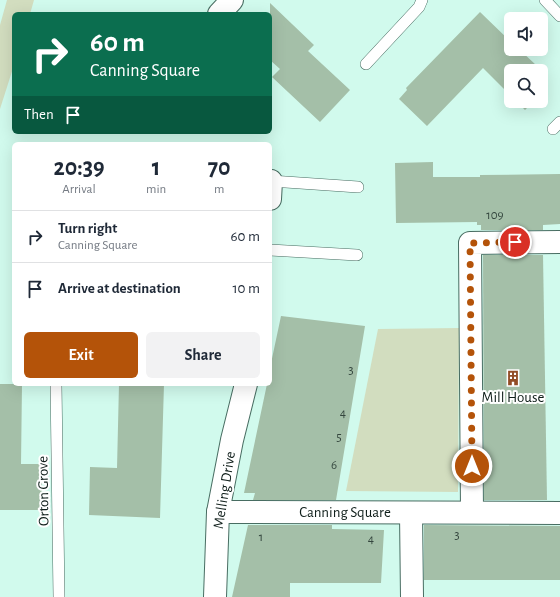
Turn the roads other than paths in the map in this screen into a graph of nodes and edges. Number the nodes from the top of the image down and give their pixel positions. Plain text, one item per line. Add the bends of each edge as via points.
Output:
1 (232, 0) edge
2 (422, 0) edge
3 (545, 0) edge
4 (221, 12) edge
5 (560, 16) edge
6 (366, 64) dead end
7 (358, 187) dead end
8 (272, 190) edge
9 (560, 242) edge
10 (272, 250) edge
11 (357, 255) dead end
12 (56, 386) edge
13 (246, 386) edge
14 (218, 512) junction
15 (472, 512) junction
16 (411, 513) junction
17 (560, 513) edge
18 (59, 597) edge
19 (215, 597) edge
20 (412, 597) edge

1 - 4 street
2 - 6 lane via 419,7
3 - 5 lane
7 - 8 lane
9 - 15 street via 470,243
10 - 11 lane
12 - 18 lane, Orton Grove
13 - 14 street, Melling Drive
14 - 16 street, Canning Square
14 - 19 street, Melling Drive
15 - 16 street, Canning Square
15 - 17 street, Canning Square
16 - 20 street

